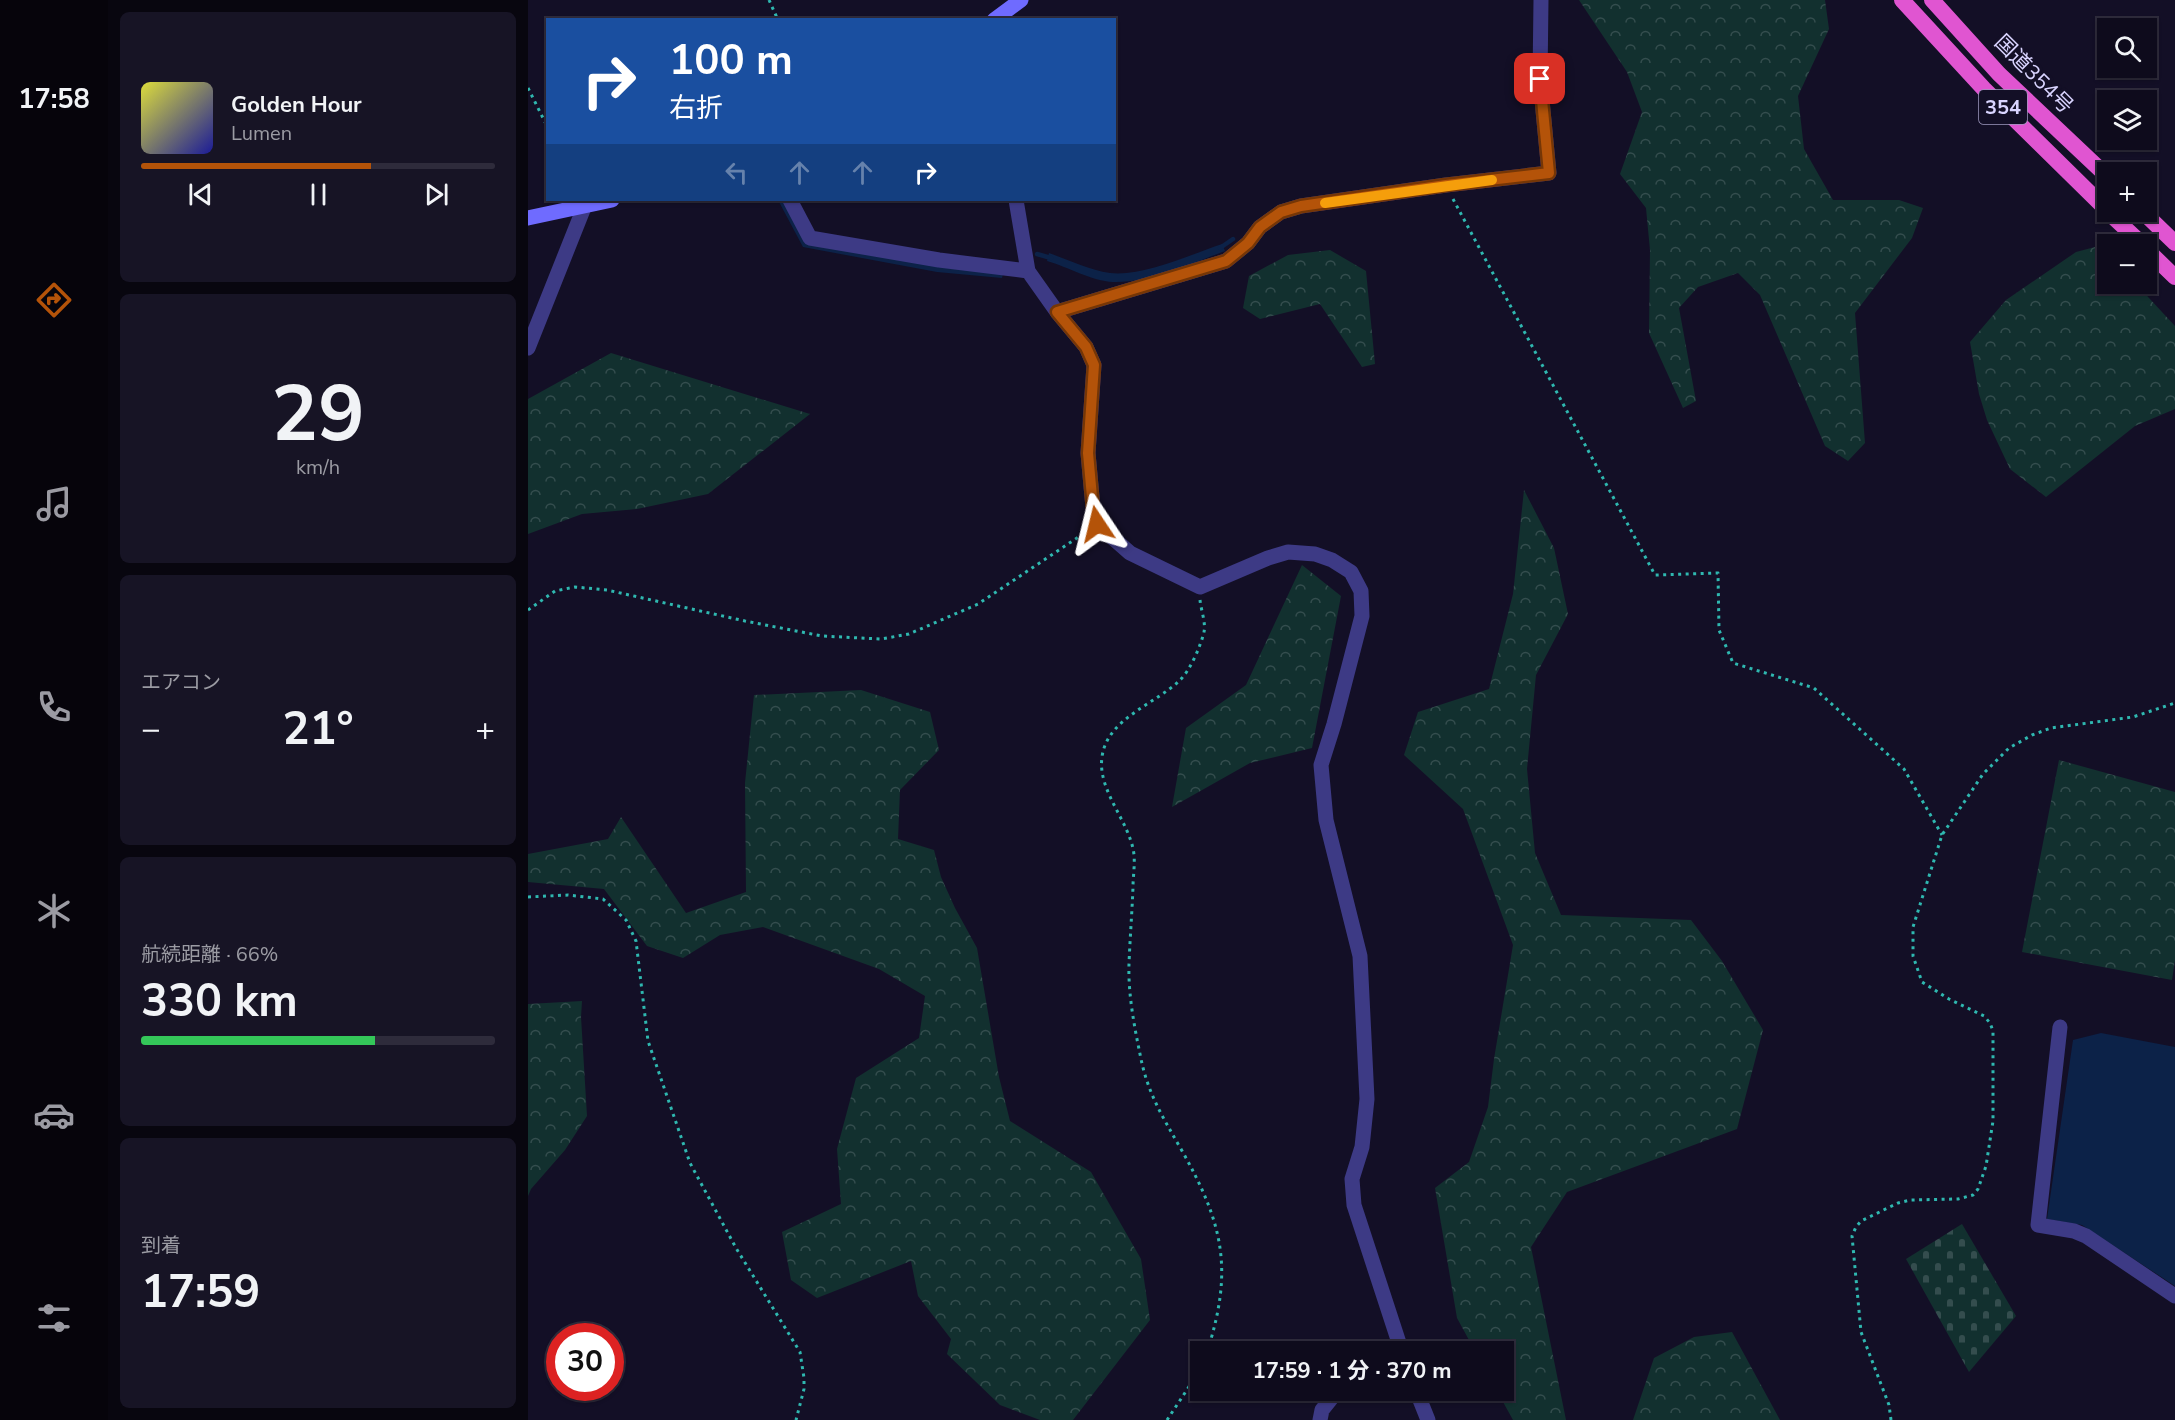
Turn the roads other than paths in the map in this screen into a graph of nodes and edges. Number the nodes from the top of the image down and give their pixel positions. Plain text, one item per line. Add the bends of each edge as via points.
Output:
1 (1021, 0) edge
2 (1541, 0) edge
3 (1902, 0) edge
4 (1932, 0) edge
5 (997, 18) edge
6 (2097, 167) edge
7 (2097, 200) edge
8 (607, 201) edge
9 (791, 201) edge
10 (1016, 201) edge
11 (585, 205) junction
12 (528, 218) edge
13 (2119, 222) edge
14 (2153, 222) edge
15 (2132, 234) edge
16 (2175, 243) edge
17 (2157, 260) edge
18 (1028, 271) junction
19 (2175, 277) edge
20 (1057, 312) junction
21 (528, 348) edge
22 (2060, 1027) dead end
23 (2175, 1296) edge
24 (1397, 1341) edge
25 (1329, 1401) edge
26 (1420, 1401) edge
27 (1320, 1420) edge
28 (1428, 1420) edge

1 - 5 main road
2 - 20 street via 1540,79 1549,173 1301,206 1281,212 1260,227 1226,261
3 - 7 highway, 354 via 1984,89
4 - 6 highway, 国道354号 / 354 via 1999,74
8 - 11 main road
9 - 18 street via 810,238
10 - 18 street
11 - 12 main road
11 - 21 street
13 - 15 highway, 354
14 - 16 highway
17 - 19 highway
18 - 20 street
20 - 24 street via 1086,347 1094,365 1088,453 1097,524 1130,553 1200,587 1288,552 1332,561 1351,572 1360,591 1362,616 1321,765 1326,820 1360,956 1366,1099 1362,1147 1352,1179 1354,1205
22 - 23 street via 2038,1225 2074,1230 2086,1236
25 - 27 street
26 - 28 street

